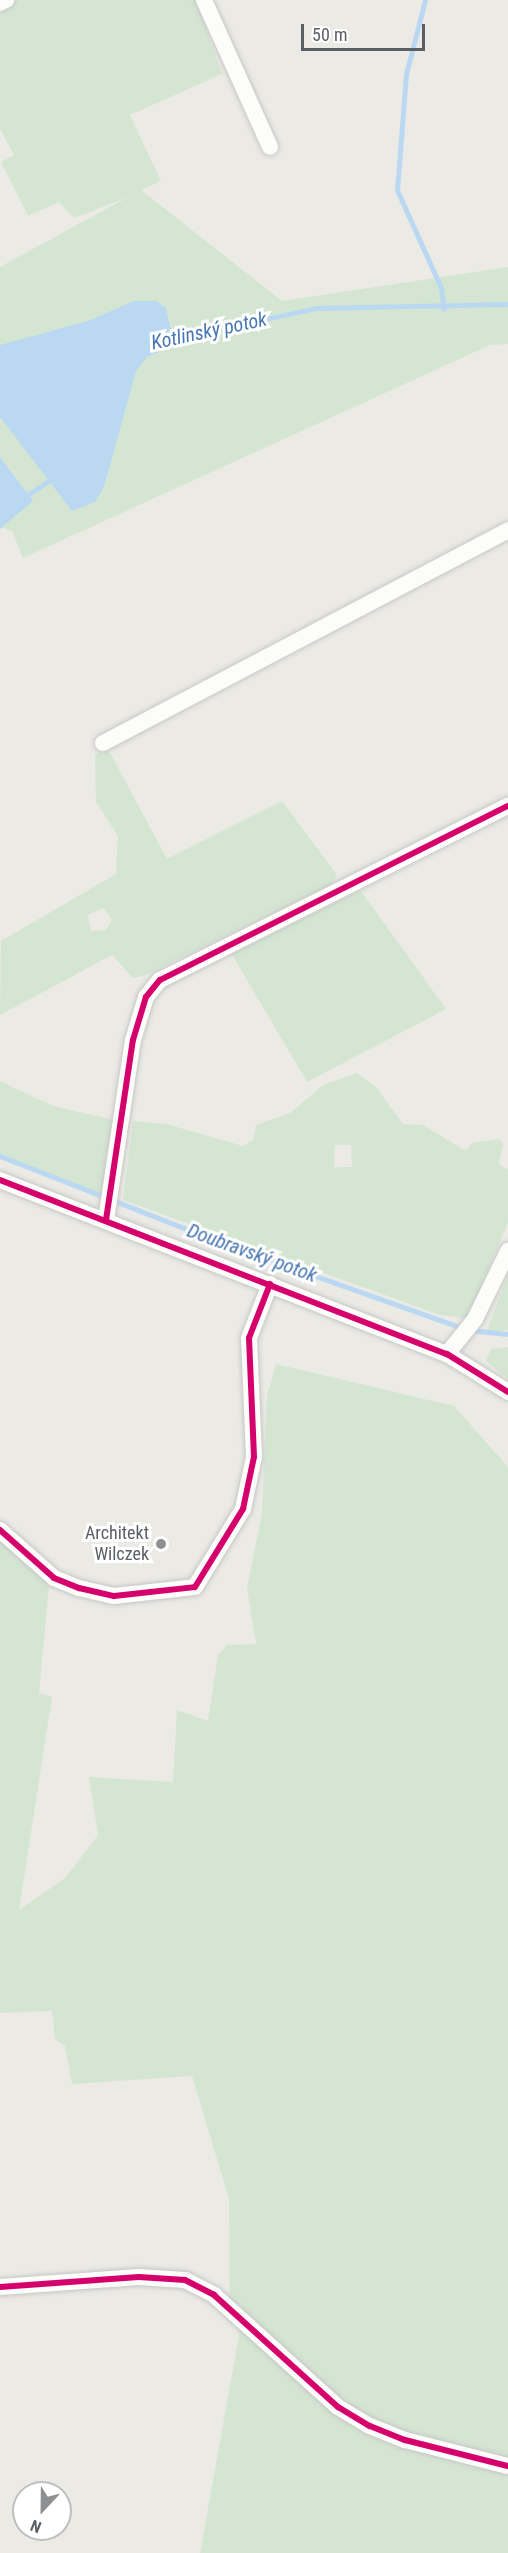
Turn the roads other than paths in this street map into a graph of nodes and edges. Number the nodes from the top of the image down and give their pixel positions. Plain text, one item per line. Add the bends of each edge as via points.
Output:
1 (6, 0) edge
2 (204, 0) edge
3 (0, 3) edge
4 (270, 147) dead end
5 (508, 530) edge
6 (103, 743) dead end
7 (508, 806) edge
8 (0, 1180) edge
9 (106, 1220) junction
10 (508, 1251) edge
11 (270, 1284) junction
12 (447, 1354) junction
13 (508, 1392) edge
14 (0, 1530) edge
15 (0, 2287) edge
16 (508, 2466) edge

1 - 3 street
2 - 4 street
5 - 6 street
7 - 9 street via 160,980 146,997 133,1040
8 - 9 street
9 - 11 street
10 - 12 street via 475,1319
11 - 12 street
11 - 14 street via 249,1338 254,1457 243,1509 195,1587 114,1596 79,1588 54,1578
12 - 13 street
15 - 16 street via 139,2277 185,2280 214,2295 338,2407 370,2426 405,2440

